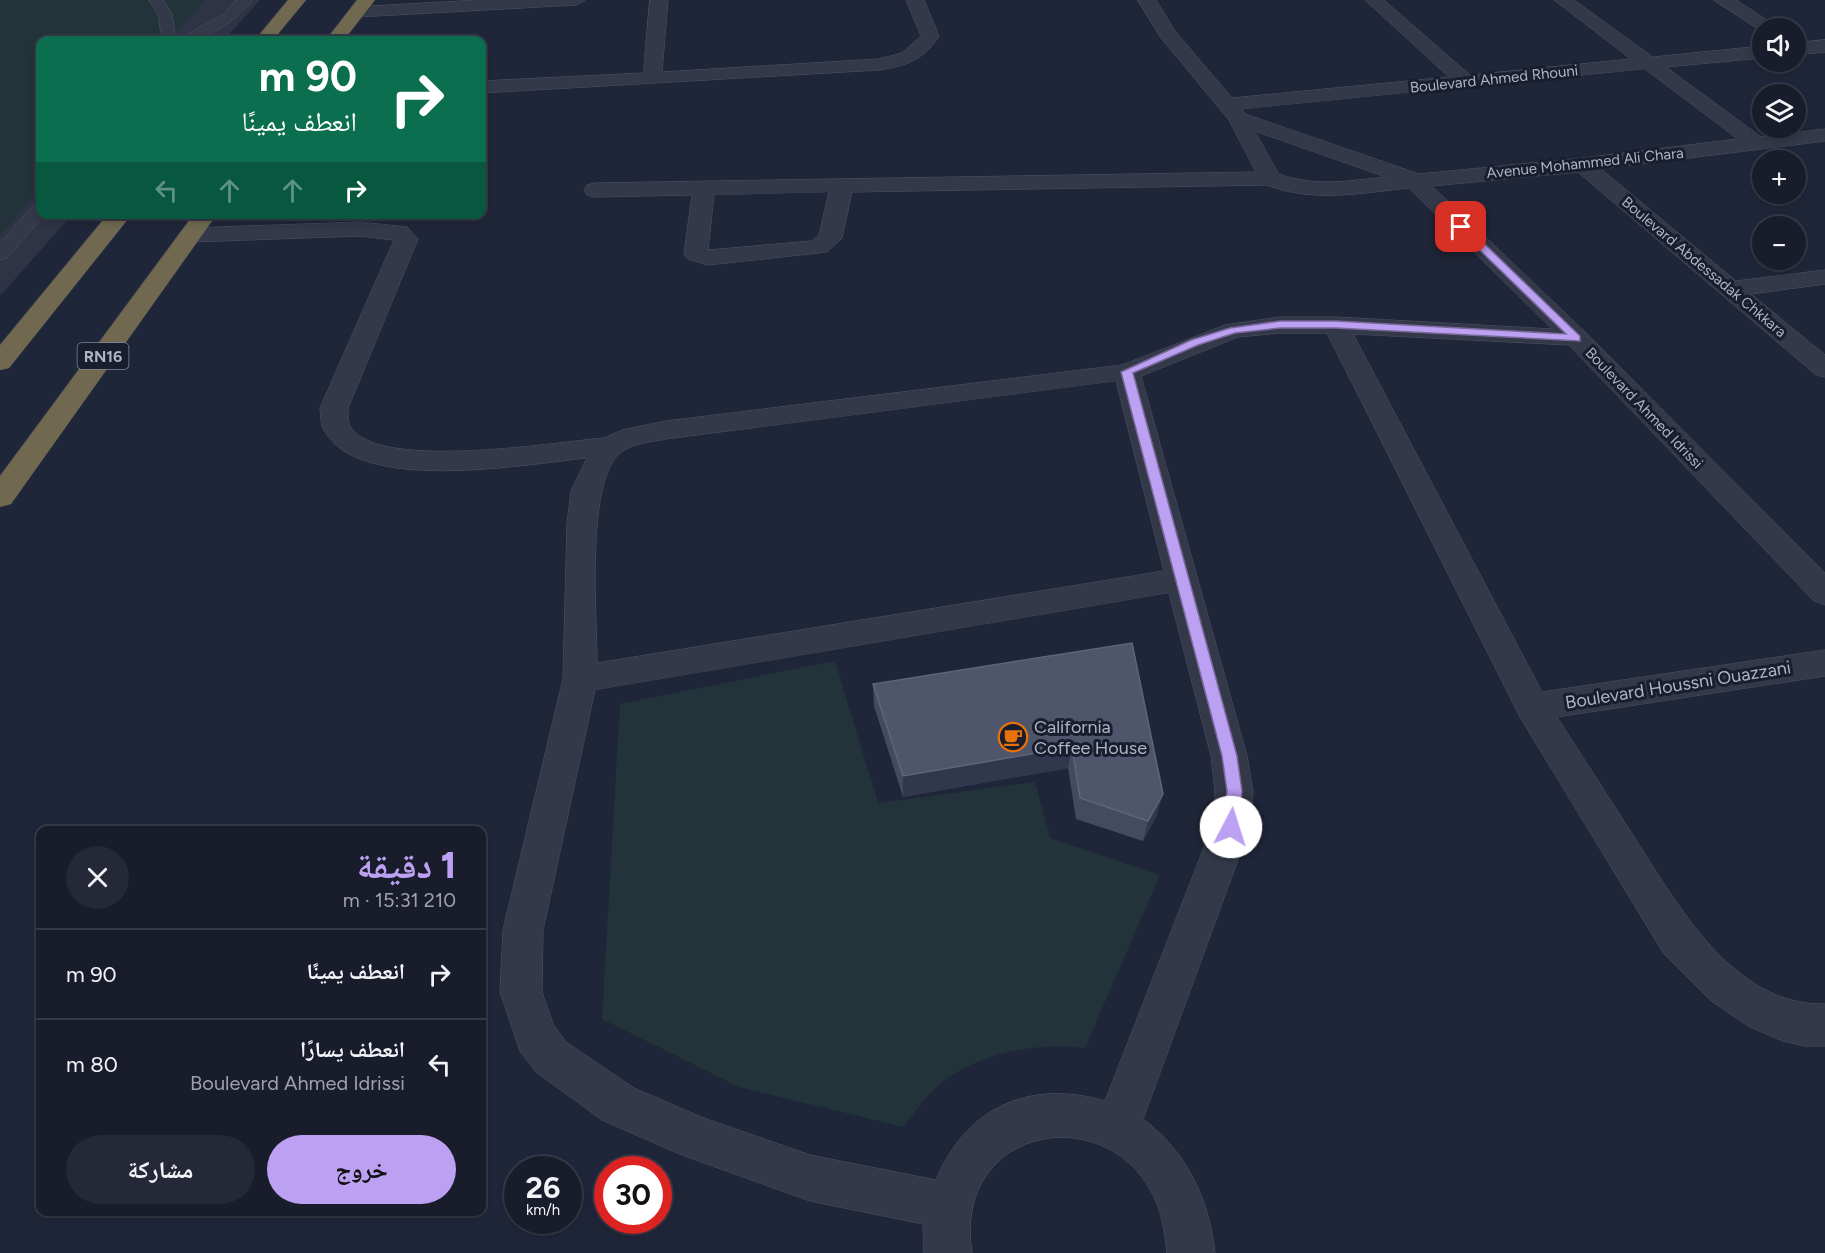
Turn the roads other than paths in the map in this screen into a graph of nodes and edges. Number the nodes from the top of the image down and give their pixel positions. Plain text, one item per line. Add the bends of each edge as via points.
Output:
1 (156, 0) edge
2 (245, 0) edge
3 (297, 0) edge
4 (576, 0) edge
5 (659, 0) edge
6 (915, 0) edge
7 (1147, 0) edge
8 (1374, 0) edge
9 (1563, 0) edge
10 (1723, 0) edge
11 (361, 6) edge
12 (1753, 18) edge
13 (168, 36) edge
14 (194, 36) edge
15 (267, 36) edge
16 (338, 36) edge
17 (1825, 46) edge
18 (1806, 47) edge
19 (1752, 53) edge
20 (1649, 63) junction
21 (652, 78) junction
22 (1467, 82) junction
23 (486, 87) edge
24 (1232, 112) junction
25 (1825, 135) edge
26 (1758, 144) junction
27 (1583, 165) junction
28 (1270, 178) junction
29 (1412, 179) junction
30 (842, 186) junction
31 (704, 188) junction
32 (595, 190) dead end
33 (36, 214) edge
34 (117, 219) edge
35 (199, 225) edge
36 (0, 254) edge
37 (1825, 278) edge
38 (1732, 289) junction
39 (1336, 324) junction
40 (1576, 338) junction
41 (0, 362) edge
42 (1825, 369) edge
43 (1127, 372) junction
44 (609, 447) junction
45 (0, 497) edge
46 (1182, 579) junction
47 (1825, 593) edge
48 (1825, 663) edge
49 (580, 679) junction
50 (1532, 707) junction
51 (1825, 1025) edge
52 (1117, 1129) junction
53 (949, 1206) junction
54 (948, 1253) edge
55 (1191, 1253) edge

1 - 13 lane via 165,14
2 - 14 lane via 228,18
3 - 15 highway
4 - 11 street
5 - 21 street
6 - 21 street via 930,36 925,47 903,60 858,67
7 - 24 street via 1168,34
8 - 22 street
9 - 20 street
10 - 12 street
11 - 16 highway
17 - 18 street
19 - 20 street, Boulevard Ahmed Rhouni
20 - 22 street, Boulevard Ahmed Rhouni
20 - 26 street
21 - 23 street
22 - 24 street, Boulevard Ahmed Rhouni
24 - 28 street
24 - 29 street, Boulevard Ahmed Idrissi
25 - 26 street, Avenue Mohammed Ali Chara
26 - 27 street, Avenue Mohammed Ali Chara
27 - 29 street, Avenue Mohammed Ali Chara
27 - 38 street, Boulevard Abdessadak Chkkara
28 - 29 street, Avenue Mohammed Ali Chara via 1296,188 1345,188
28 - 30 street
29 - 40 street, Boulevard Ahmed Idrissi
30 - 31 street
30 - 31 street via 830,238 819,247 708,258 696,254
31 - 32 street
33 - 36 lane
34 - 41 highway
35 - 44 street via 360,229 399,232 406,239 334,408 336,428 351,443 376,456 447,461
35 - 45 highway, RN16
37 - 38 street
38 - 42 street, Boulevard Abdessadak Chkkara
39 - 40 street
39 - 43 street via 1280,324 1234,330
39 - 50 street
40 - 47 street, Boulevard Ahmed Idrissi
43 - 44 street via 666,430 632,436
43 - 46 street
44 - 49 street via 594,469 586,491
46 - 49 street
46 - 52 street via 1229,756 1234,791 1231,827
48 - 50 street, Boulevard Houssni Ouazzani
49 - 53 street via 524,930 521,992 535,1036 557,1062 618,1104 698,1140 810,1178
50 - 51 street via 1678,940 1735,994 1770,1015 1812,1027
52 - 53 street via 1088,1117 1057,1113 1028,1118 1000,1130 977,1149 959,1176
52 - 55 street via 1149,1153 1173,1185 1188,1224
53 - 54 street

